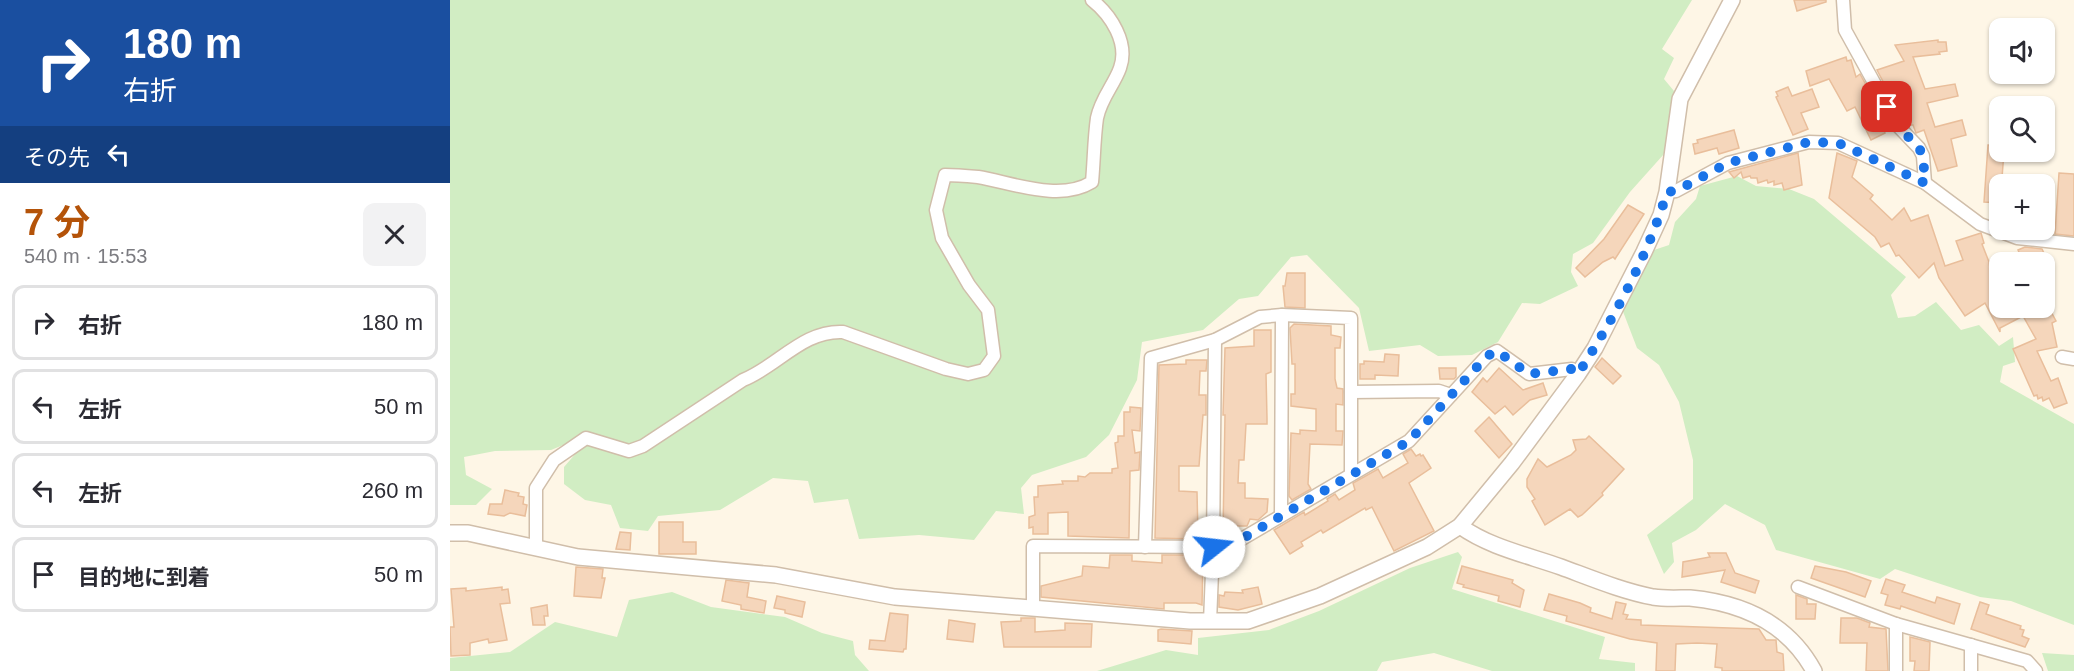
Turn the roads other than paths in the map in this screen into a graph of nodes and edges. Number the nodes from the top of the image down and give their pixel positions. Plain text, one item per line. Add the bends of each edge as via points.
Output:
1 (1092, 0) edge
2 (1732, 0) edge
3 (1843, 0) edge
4 (1925, 183) junction
5 (1667, 192) junction
6 (2074, 244) edge
7 (1282, 315) junction
8 (1215, 340) junction
9 (1578, 374) junction
10 (1351, 392) junction
11 (1451, 395) junction
12 (1351, 474) junction
13 (1281, 514) junction
14 (1460, 526) junction
15 (450, 533) edge
16 (1145, 547) junction
17 (1214, 547) junction
18 (536, 548) junction
19 (1798, 587) dead end
20 (1033, 608) junction
21 (1210, 622) junction
22 (1896, 624) junction
23 (1971, 645) junction
24 (1814, 671) edge
25 (1896, 671) edge
26 (1971, 671) edge
27 (2036, 671) edge

1 - 18 street via 1102,7 1118,31 1122,47 1121,68 1106,92 1098,117 1092,182 1082,189 1046,190 945,175 938,195 936,210 942,238 988,310 994,356 984,370 968,374 946,369 843,332 829,332 805,341 643,446 629,451 586,438 554,460 536,488
2 - 5 street via 1680,99
3 - 4 street via 1845,30 1898,126 1919,148
4 - 5 street via 1838,143 1809,142 1728,163
4 - 6 street via 1980,224 2004,234
5 - 9 street via 1644,252
7 - 8 street via 1260,317
7 - 10 street via 1351,318
7 - 13 street
8 - 16 street via 1151,358
8 - 17 street
9 - 11 street via 1572,369 1529,374 1497,351 1487,356
9 - 14 street via 1512,464
10 - 11 street via 1439,391
10 - 12 street
11 - 12 street via 1409,441
12 - 13 street
13 - 17 street via 1228,547
14 - 21 street via 1427,547 1320,596 1248,621
14 - 24 street via 1478,539 1610,584 1654,597 1731,604 1763,617 1787,634
15 - 18 street via 468,533
16 - 17 street
16 - 20 street via 1033,546
17 - 21 street
18 - 20 street via 578,557 776,575 895,597
19 - 22 street
20 - 21 street
22 - 23 street
22 - 25 street
23 - 26 street
23 - 27 street via 2027,661

